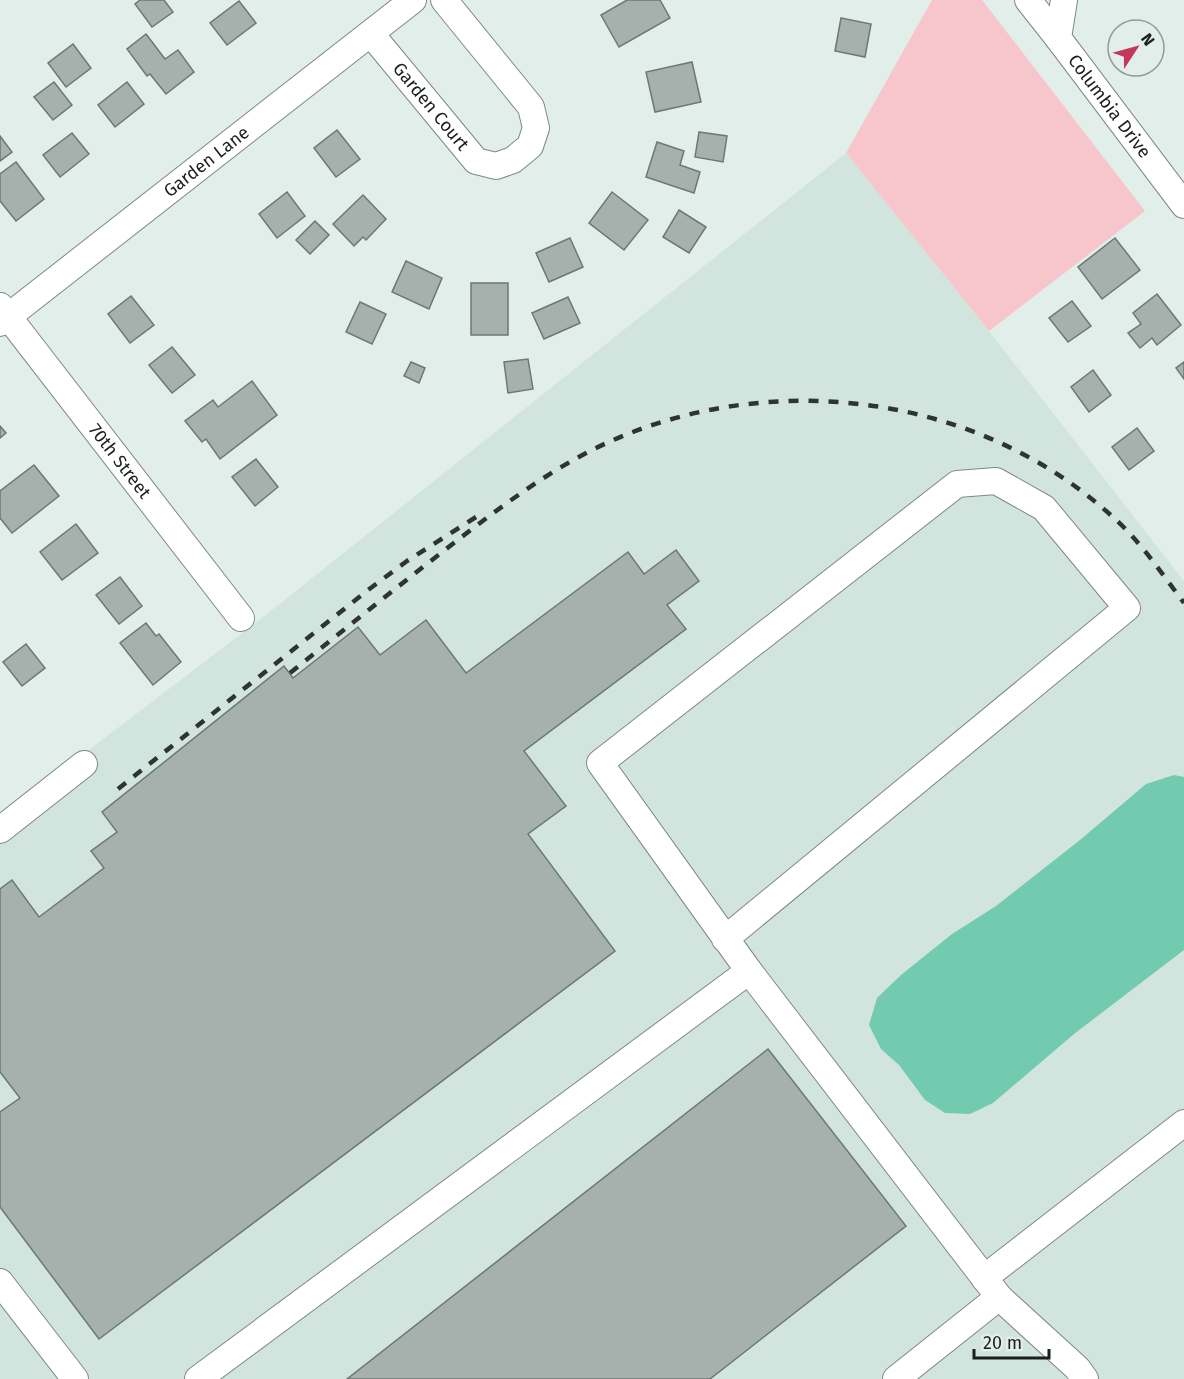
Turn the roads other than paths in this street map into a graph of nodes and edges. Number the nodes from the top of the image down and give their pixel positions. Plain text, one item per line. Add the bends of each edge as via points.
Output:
1 (413, 0) edge
2 (444, 0) edge
3 (1028, 0) edge
4 (1064, 0) edge
5 (371, 34) junction
6 (1058, 38) junction
7 (1184, 205) edge
8 (3, 315) edge
9 (241, 618) dead end
10 (84, 764) dead end
11 (0, 830) edge
12 (725, 939) junction
13 (749, 971) junction
14 (1184, 1124) edge
15 (0, 1282) edge
16 (992, 1287) junction
17 (75, 1379) edge
18 (198, 1379) edge
19 (896, 1379) edge
20 (1085, 1379) edge

1 - 5 street, Garden Lane
2 - 5 street, Garden Court via 531,107 537,128 530,146 513,160 496,166 476,162
3 - 6 street
4 - 6 street, Columbia Drive
5 - 8 street, Garden Lane
6 - 7 street, Columbia Drive
8 - 9 street, 70th Street
10 - 11 street
12 - 12 street via 600,764 957,484 996,481 1044,508 1127,608
12 - 13 street
13 - 16 street
13 - 18 street
14 - 16 street
15 - 17 street
16 - 19 street
16 - 20 street

